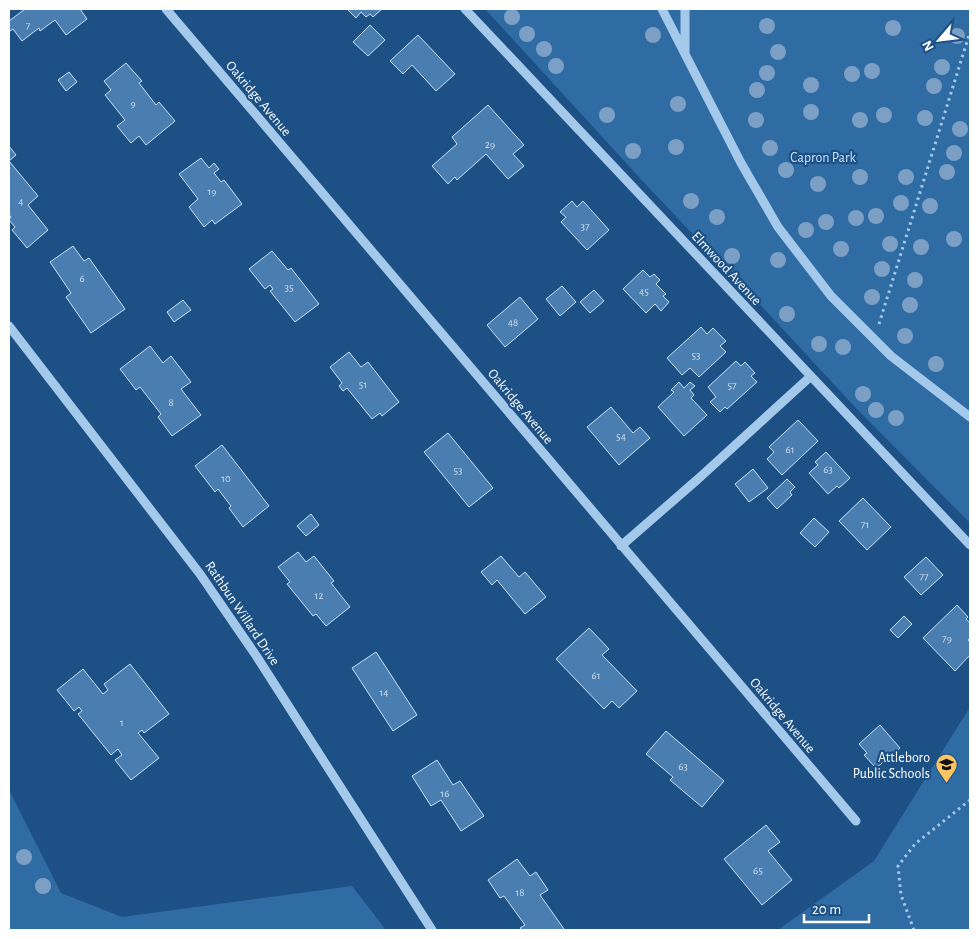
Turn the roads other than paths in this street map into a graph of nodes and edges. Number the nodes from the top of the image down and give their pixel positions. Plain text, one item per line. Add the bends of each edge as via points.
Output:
1 (166, 9) edge
2 (465, 9) edge
3 (662, 9) edge
4 (685, 9) edge
5 (685, 54) junction
6 (9, 326) edge
7 (811, 376) junction
8 (970, 418) edge
9 (970, 545) edge
10 (621, 546) junction
11 (856, 821) dead end
12 (432, 930) edge

1 - 10 street, Oakridge Avenue
2 - 7 street, Elmwood Avenue
3 - 5 street
4 - 5 street
5 - 8 street via 778,227 831,296 891,356
6 - 12 street, Rathbun Willard Drive via 200,574
7 - 9 street, Elmwood Avenue
7 - 10 street
10 - 11 street, Oakridge Avenue

